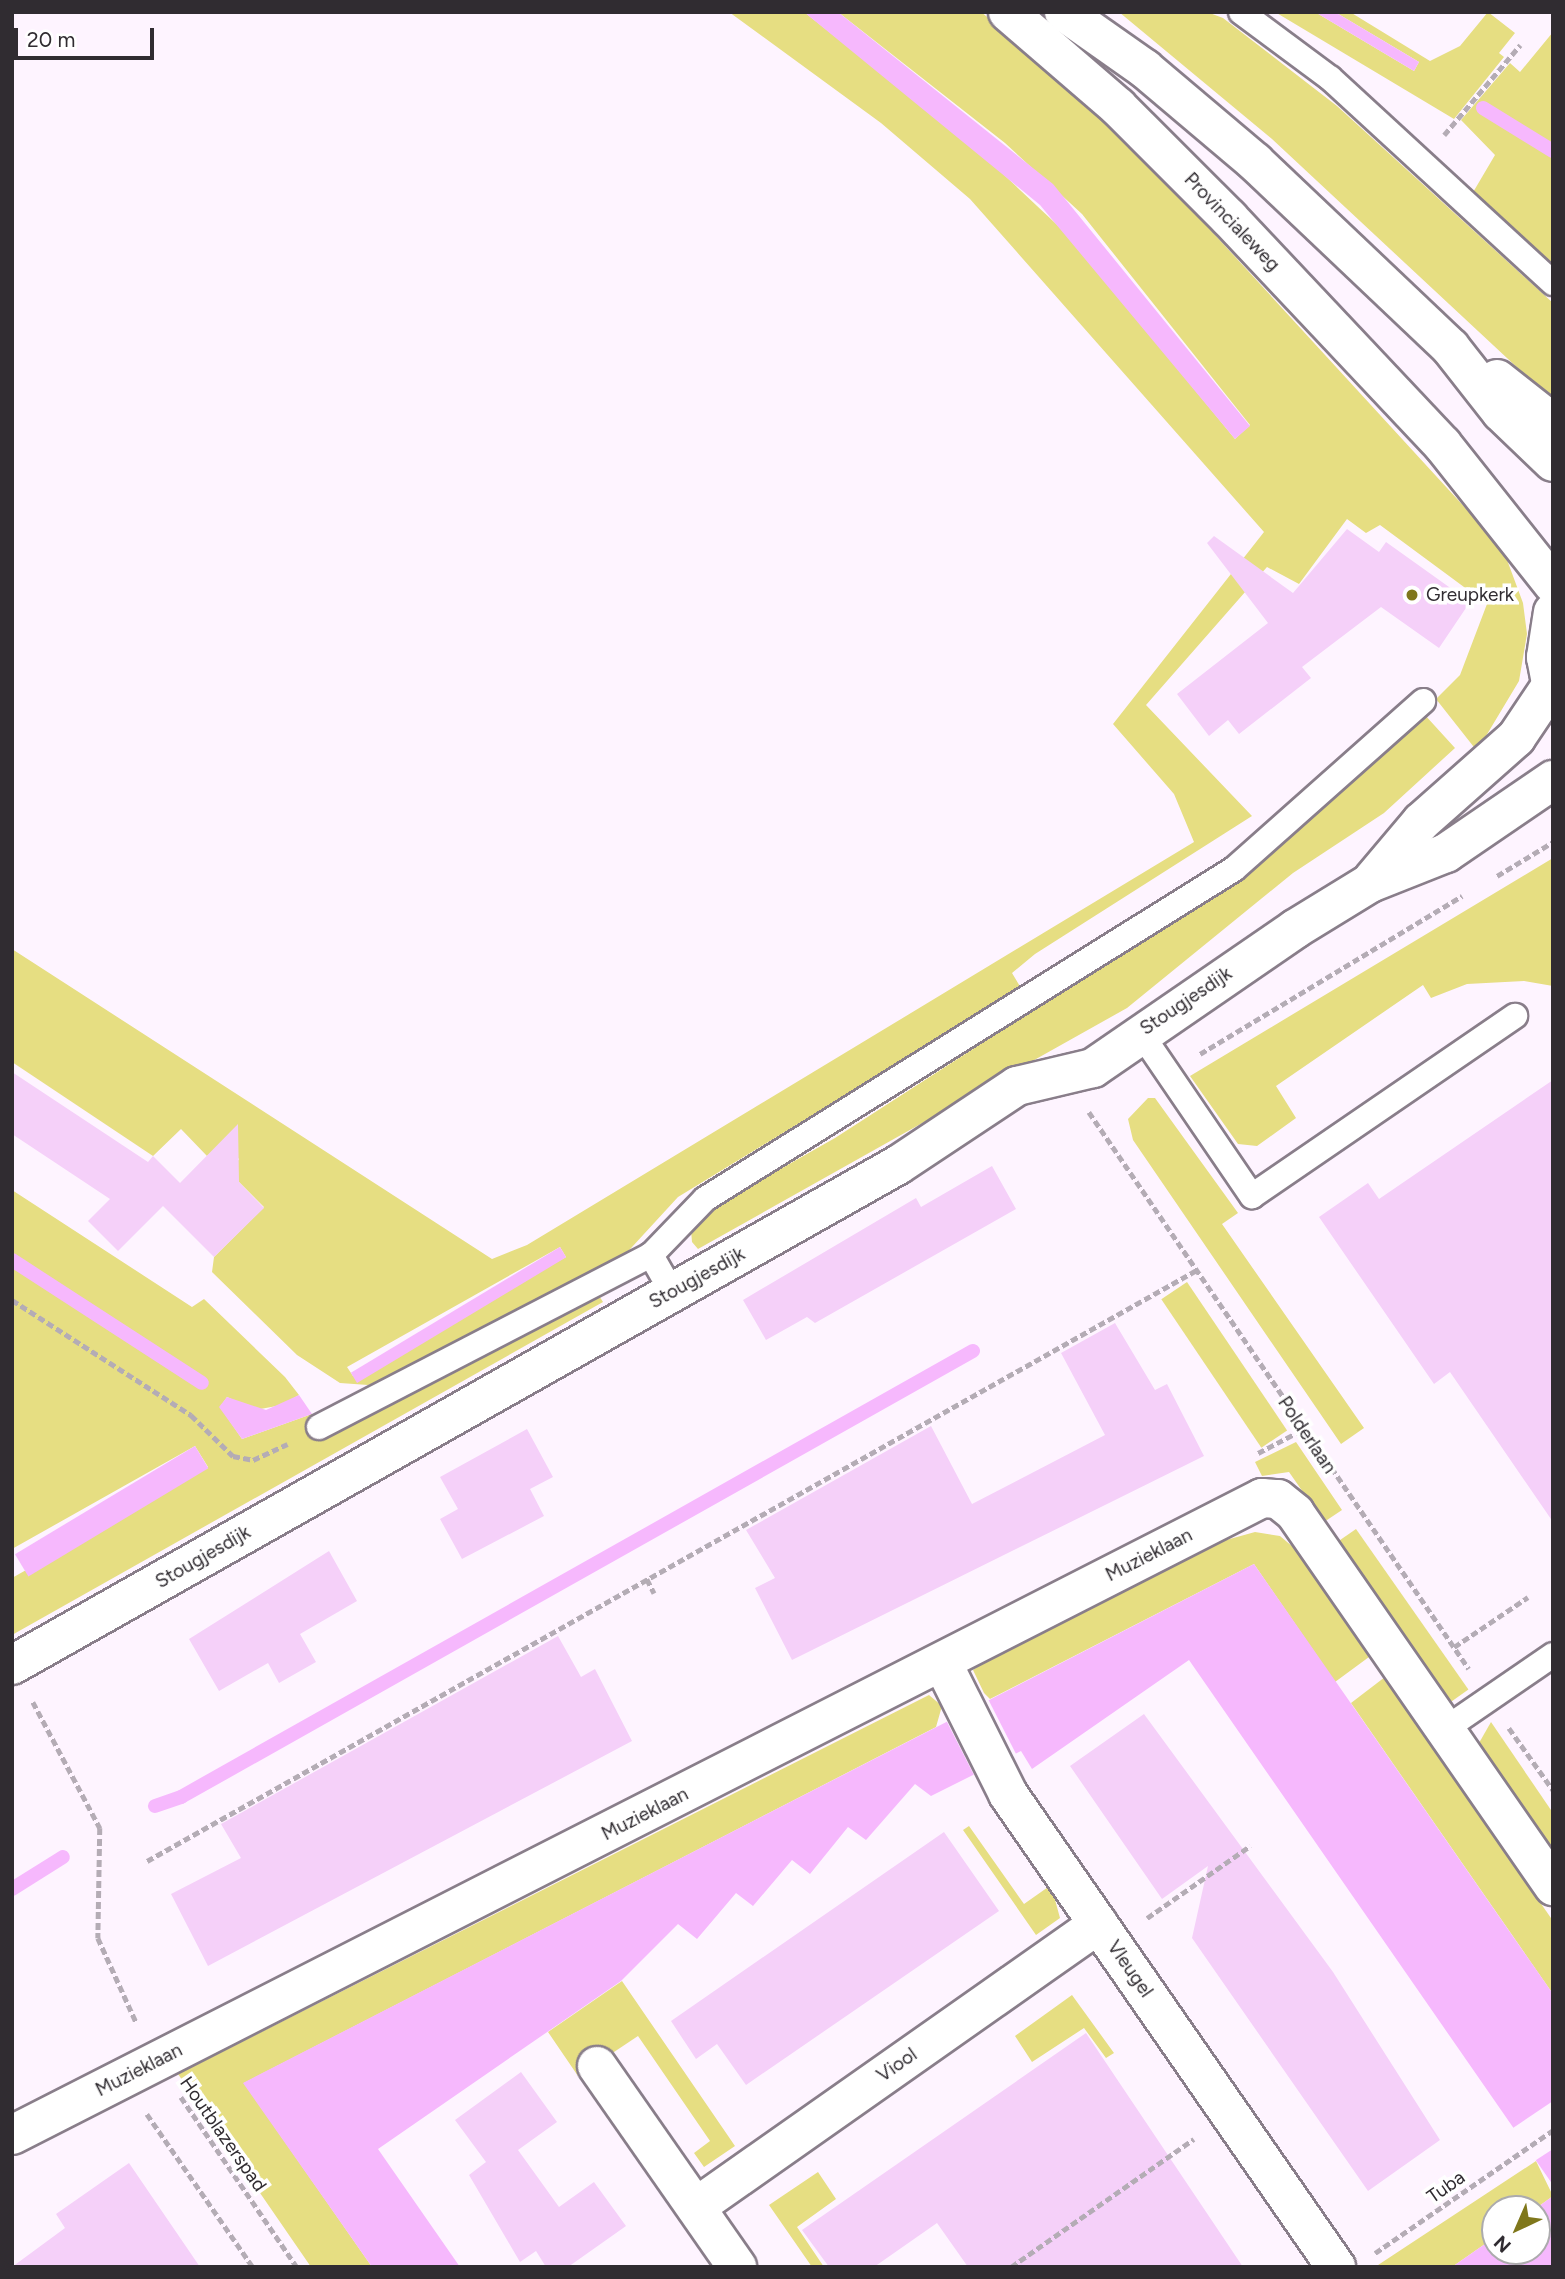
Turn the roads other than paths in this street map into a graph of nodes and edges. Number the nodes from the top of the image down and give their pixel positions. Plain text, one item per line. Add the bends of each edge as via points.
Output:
1 (1008, 12) edge
2 (1064, 12) edge
3 (1241, 12) edge
4 (1553, 283) edge
5 (1450, 347) junction
6 (1553, 423) edge
7 (1442, 444) junction
8 (1553, 462) edge
9 (1553, 537) edge
10 (1553, 584) edge
11 (1553, 612) edge
12 (1552, 689) edge
13 (1423, 701) dead end
14 (1553, 780) edge
15 (1370, 883) junction
16 (1515, 1016) dead end
17 (1140, 1032) junction
18 (651, 1255) junction
19 (673, 1292) junction
20 (319, 1427) road end
21 (1553, 1655) edge
22 (942, 1662) junction
23 (12, 1665) edge
24 (1445, 1730) junction
25 (1553, 1885) edge
26 (1105, 1934) junction
27 (597, 2066) dead end
28 (12, 2135) edge
29 (696, 2207) junction
30 (1352, 2263) edge
31 (737, 2267) edge

1 - 7 street, Provincialeweg via 1172,160
2 - 5 street via 1205,118
3 - 4 lane via 1330,79
5 - 6 street
5 - 8 street via 1501,412
7 - 9 street, Provincialeweg via 1497,482
7 - 10 street, Provincialeweg
11 - 12 street via 1547,643
12 - 15 street, Stougjesdijk via 1516,738 1421,822
13 - 18 lane via 1234,869 705,1199
14 - 15 street, Stougjesdijk via 1446,853
15 - 17 street, Stougjesdijk
16 - 17 lane via 1252,1196
17 - 19 street, Stougjesdijk via 1093,1068 1017,1086 898,1165
18 - 19 lane
18 - 20 lane
19 - 23 street, Stougjesdijk
21 - 24 lane
22 - 24 street, Muzieklaan via 1254,1502 1278,1499 1316,1542
22 - 26 street, Vleugel via 996,1772
22 - 28 street, Muzieklaan
24 - 25 street
26 - 29 street, Viool
26 - 30 street, Vleugel
27 - 29 street
29 - 31 street

